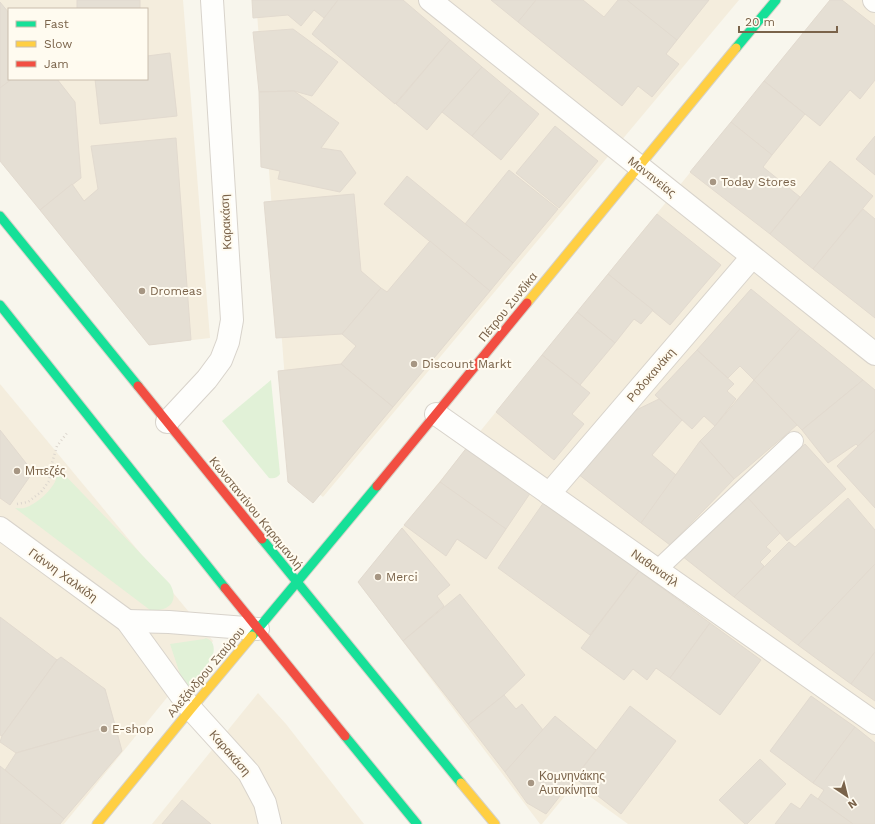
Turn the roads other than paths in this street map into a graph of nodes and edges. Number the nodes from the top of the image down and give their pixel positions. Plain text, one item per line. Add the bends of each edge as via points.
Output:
1 (212, 0) edge
2 (430, 0) edge
3 (776, 0) edge
4 (639, 167) junction
5 (0, 216) edge
6 (752, 257) junction
7 (0, 305) edge
8 (875, 354) edge
9 (436, 414) junction
10 (167, 422) junction
11 (794, 441) dead end
12 (549, 494) junction
13 (0, 528) edge
14 (657, 570) junction
15 (298, 582) junction
16 (127, 621) junction
17 (258, 629) junction
18 (191, 709) junction
19 (875, 723) edge
20 (97, 824) edge
21 (270, 824) edge
22 (417, 824) edge
23 (495, 824) edge

1 - 10 street, Καρακάση via 232,320 221,360
2 - 4 street, Μαντινείας
3 - 4 main road, Πέτρου Συνδίκα
4 - 6 street, Μαντινείας
4 - 9 main road, Πέτρου Συνδίκα
5 - 10 main road, Κωνσταντίνου Καραμανλή
6 - 8 street, Μαντινείας
6 - 12 street, Ροδοκανάκη
7 - 17 main road
9 - 12 street, Ναθαναήλ
9 - 15 main road, Πέτρου Συνδίκα
10 - 15 main road, Κωνσταντίνου Καραμανλή
11 - 14 lane
12 - 14 street, Ναθαναήλ
13 - 16 street, Γιάννη Χαλκίδη
14 - 19 street, Ναθαναήλ
15 - 17 main road, Πέτρου Συνδίκα
15 - 23 main road, Κωνσταντίνου Καραμανλή
16 - 17 street
16 - 18 street, Γιάννη Χαλκίδη
17 - 18 main road, Αλεξάνδρου Σταύρου
17 - 22 main road
18 - 20 main road, Αλεξάνδρου Σταύρου
18 - 21 street, Καρακάση via 249,773 265,802

